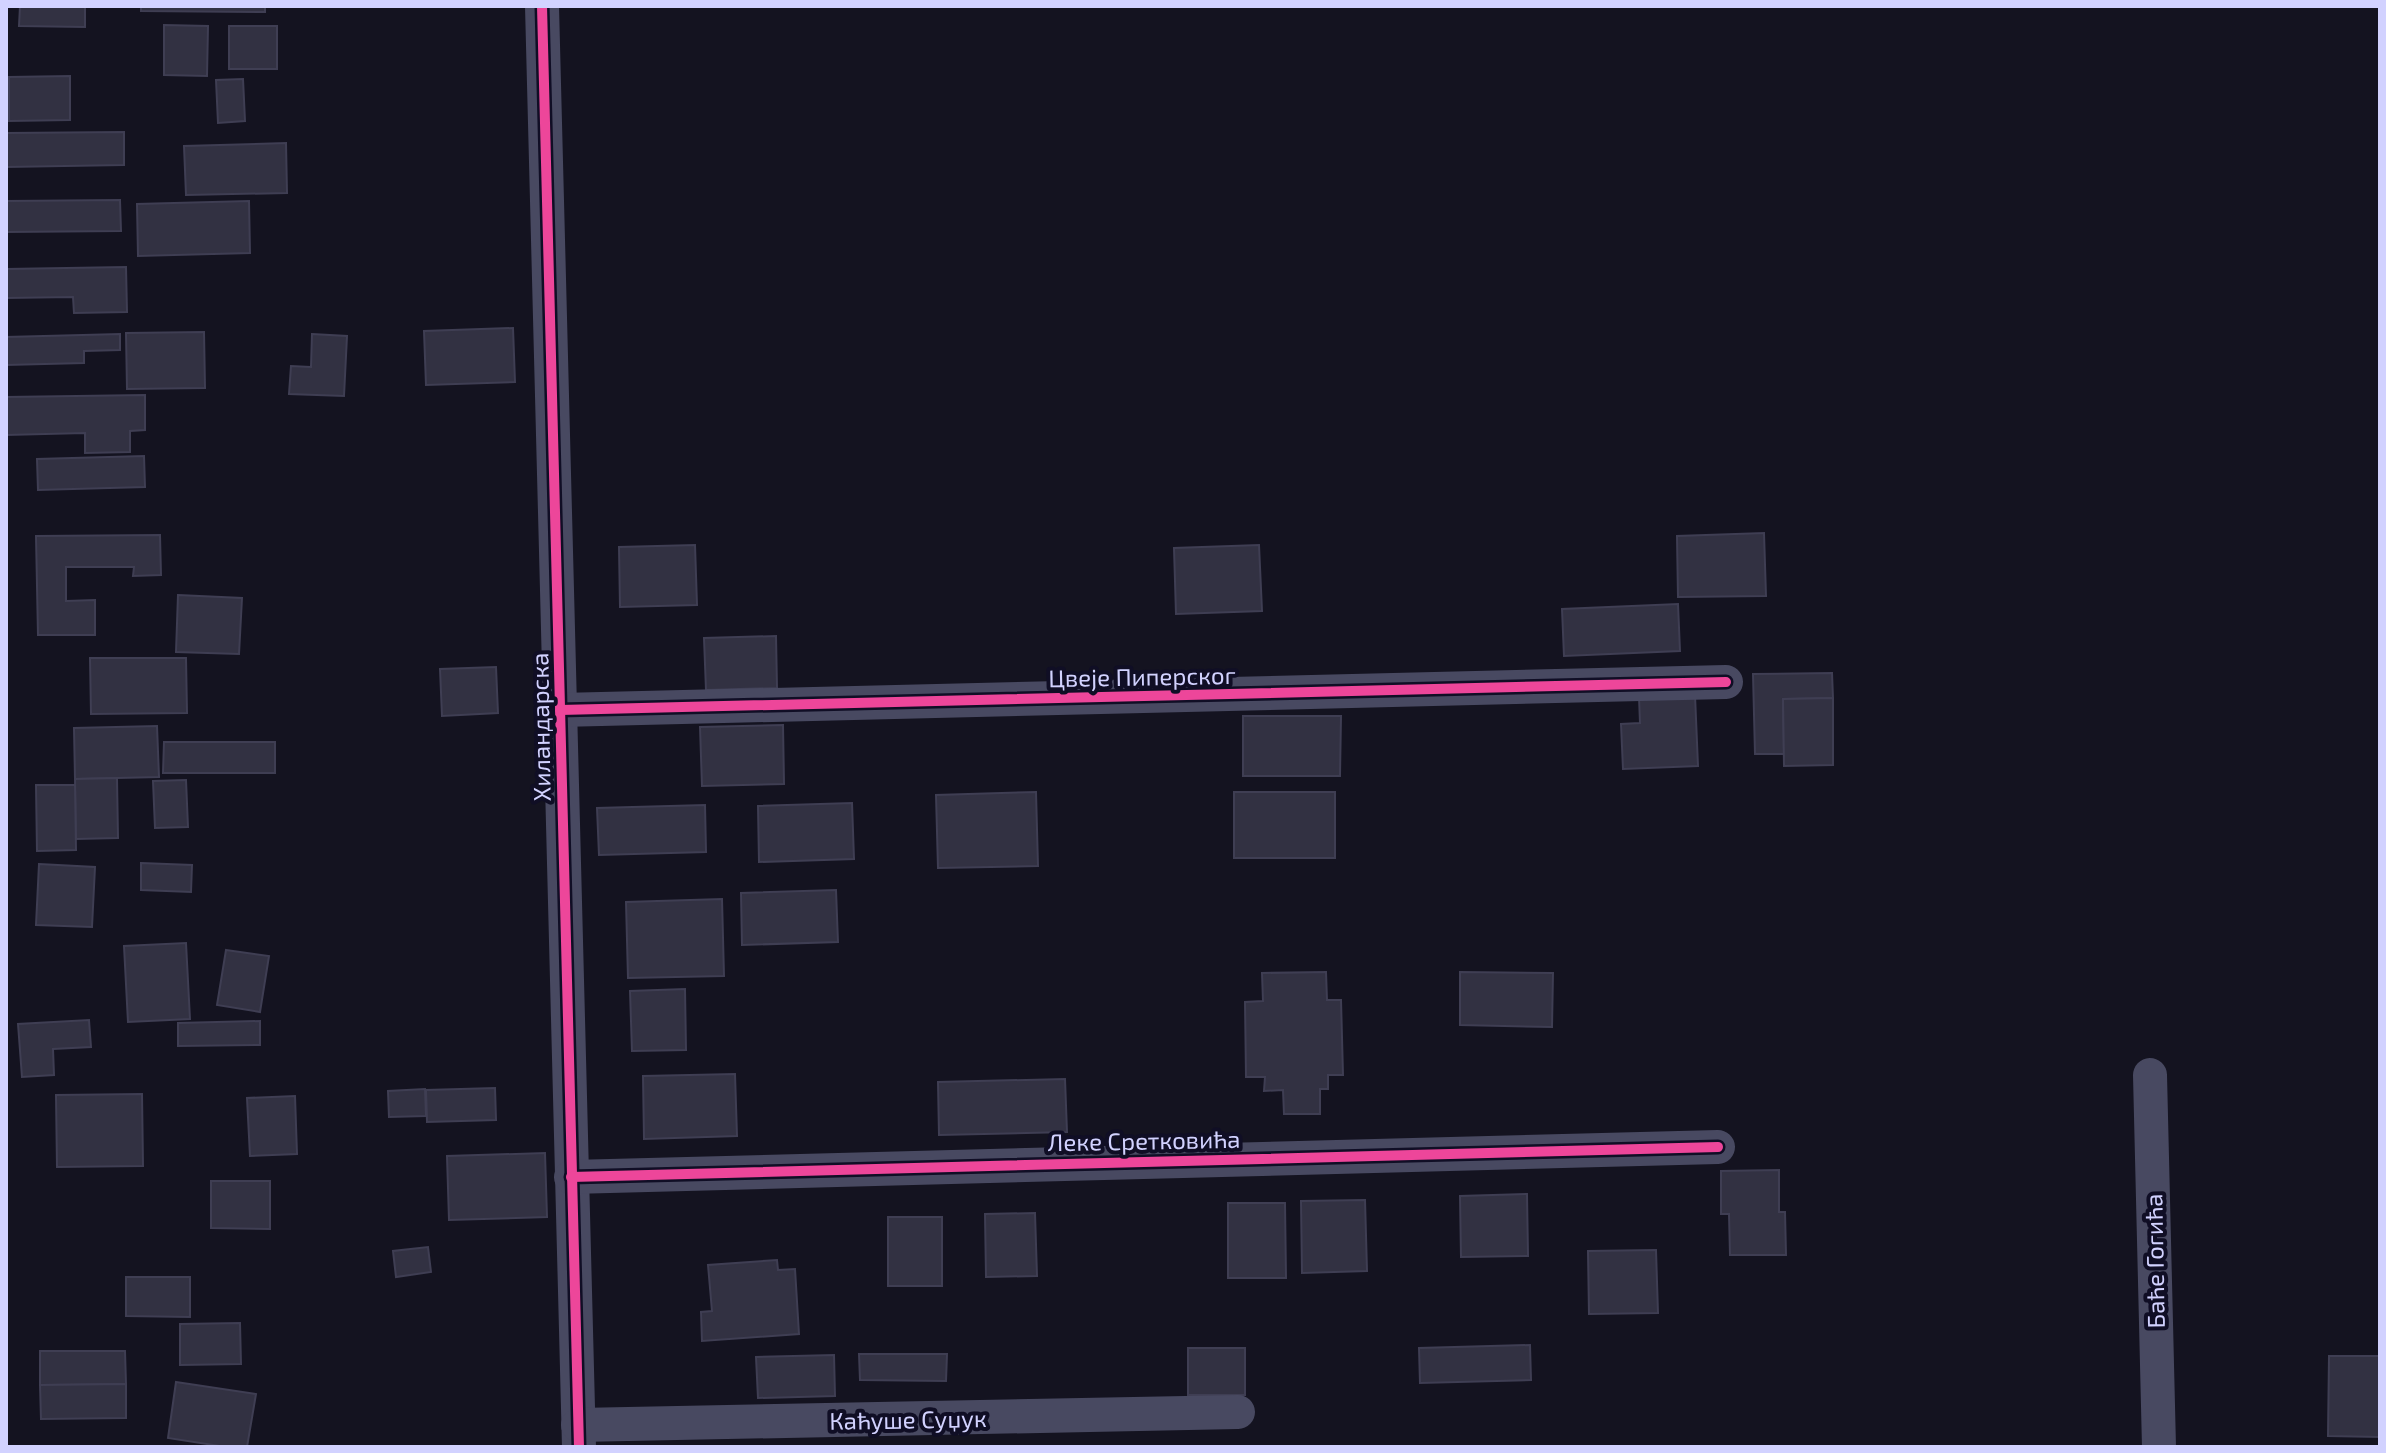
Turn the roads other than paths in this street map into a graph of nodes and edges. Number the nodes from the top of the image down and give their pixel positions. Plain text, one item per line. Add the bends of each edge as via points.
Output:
1 (542, 6) edge
2 (1726, 682) dead end
3 (560, 710) junction
4 (2150, 1075) dead end
5 (1718, 1147) dead end
6 (571, 1177) junction
7 (1238, 1412) dead end
8 (578, 1436) edge
9 (2159, 1447) edge

1 - 3 street, Хиландарска
2 - 3 street, Цвеје Пиперског
3 - 6 street, Хиландарска
4 - 9 street, Баће Гогића
5 - 6 street, Леке Сретковића
6 - 8 street, Хиландарска
7 - 8 street, Каћуше Суџук

